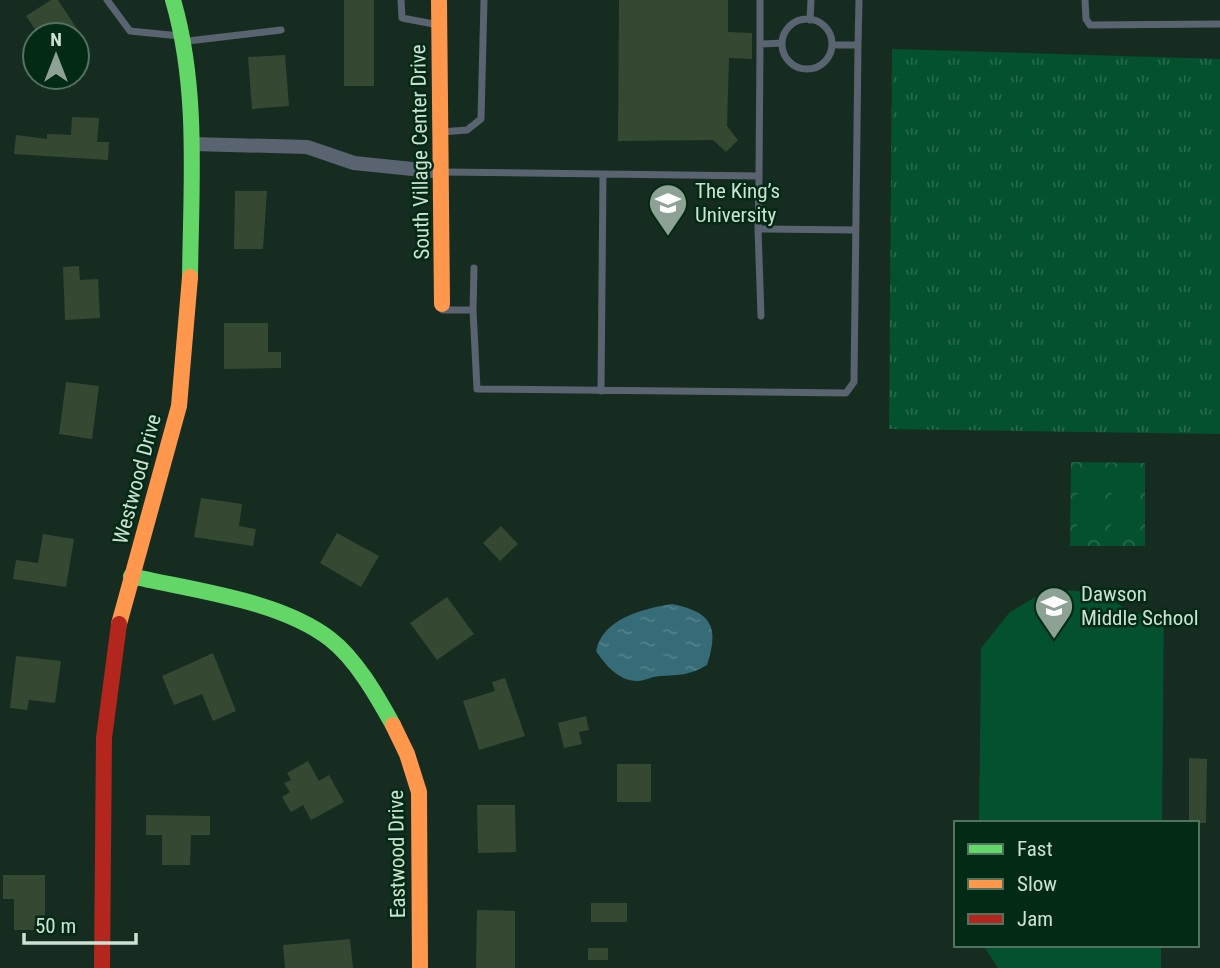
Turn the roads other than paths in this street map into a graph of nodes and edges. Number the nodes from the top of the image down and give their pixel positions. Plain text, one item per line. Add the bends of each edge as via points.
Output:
1 (107, 0) edge
2 (173, 0) edge
3 (401, 0) edge
4 (439, 0) edge
5 (484, 0) edge
6 (760, 0) edge
7 (811, 0) edge
8 (859, 0) edge
9 (1085, 0) edge
10 (810, 20) junction
11 (1220, 24) edge
12 (440, 25) junction
13 (281, 30) dead end
14 (185, 39) junction
15 (782, 43) junction
16 (760, 44) junction
17 (832, 45) junction
18 (858, 45) junction
19 (442, 132) junction
20 (192, 144) junction
21 (442, 172) junction
22 (603, 175) junction
23 (758, 176) junction
24 (758, 229) junction
25 (856, 230) junction
26 (474, 268) dead end
27 (442, 304) joint
28 (473, 310) junction
29 (761, 316) dead end
30 (601, 391) junction
31 (131, 576) junction
32 (102, 968) edge
33 (419, 968) edge

1 - 14 lane via 130,31
2 - 14 street, Westwood Drive
3 - 12 lane via 402,18
4 - 12 street, South Village Center Drive
5 - 19 lane via 481,119 467,130
6 - 16 lane
7 - 10 lane
8 - 18 lane
9 - 11 lane via 1090,25
10 - 15 lane via 795,23
10 - 17 lane via 825,27
12 - 19 street, South Village Center Drive
13 - 14 lane
14 - 20 street, Westwood Drive
15 - 16 lane
15 - 17 lane via 786,59 807,70 823,64
16 - 23 lane
17 - 18 lane
18 - 25 lane
19 - 21 street, South Village Center Drive
20 - 21 street via 307,147 354,163
20 - 31 street, Westwood Drive via 190,290 179,406
21 - 22 lane
21 - 27 street, South Village Center Drive
22 - 23 lane
22 - 30 lane
23 - 24 lane
24 - 25 lane
24 - 29 lane
25 - 30 lane via 854,382 846,393
26 - 28 lane
27 - 28 lane via 441,310
28 - 30 lane via 477,389
31 - 32 street, Westwood Drive via 115,646 104,738
31 - 33 street, Eastwood Drive via 251,606 302,624 327,637 346,655 398,731 413,764 419,792

